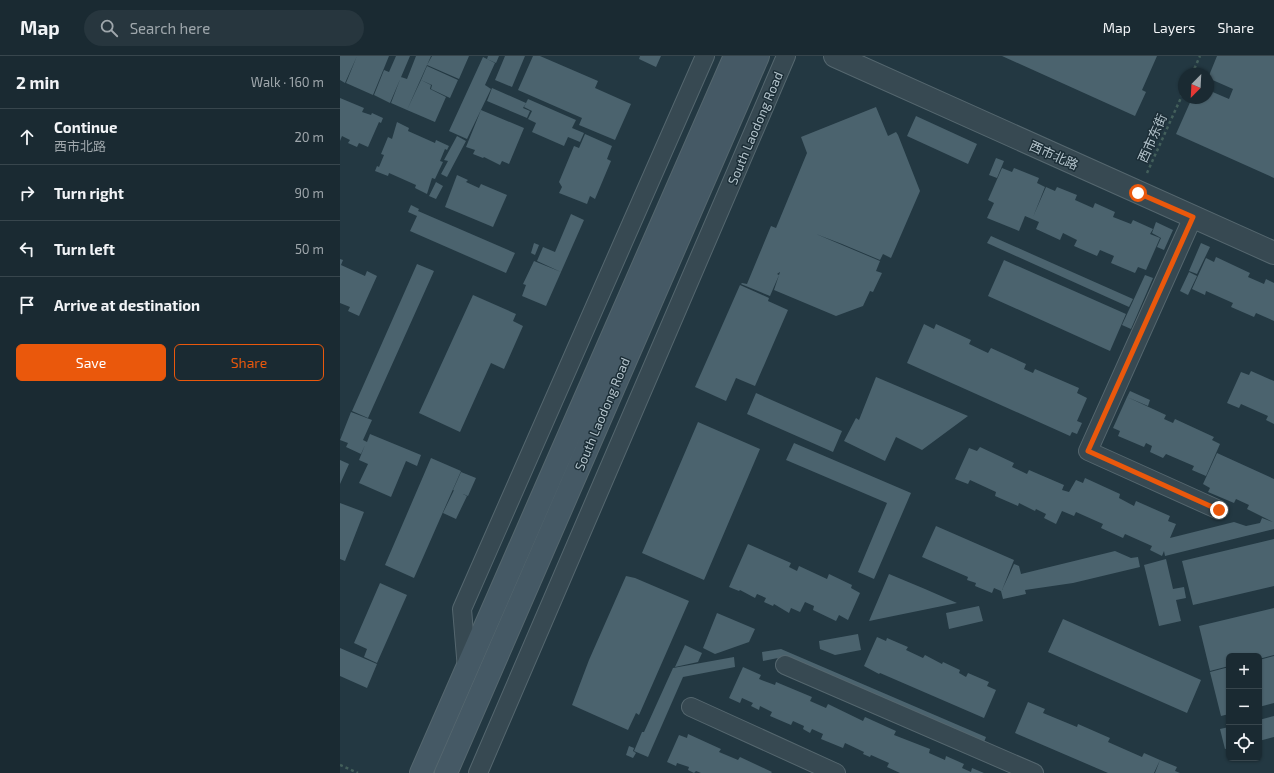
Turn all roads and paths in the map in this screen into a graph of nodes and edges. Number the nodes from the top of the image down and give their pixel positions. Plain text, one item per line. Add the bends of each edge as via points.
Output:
1 (705, 56) edge
2 (735, 56) edge
3 (758, 56) edge
4 (786, 56) edge
5 (835, 56) edge
6 (1200, 56) edge
7 (1195, 68) edge
8 (1178, 104) edge
9 (1138, 193) junction
10 (1193, 217) junction
11 (1274, 253) edge
12 (1219, 510) dead end
13 (785, 665) dead end
14 (467, 669) junction
15 (691, 707) dead end
16 (340, 765) edge
17 (358, 773) edge
18 (421, 773) edge
19 (446, 773) edge
20 (478, 773) edge
21 (836, 773) edge
22 (1034, 773) edge

1 - 14 street, South Laodong Road via 462,609
2 - 14 main road, South Laodong Road
3 - 19 main road, South Laodong Road
4 - 20 street, South Laodong Road
5 - 9 street, 西市北路
6 - 7 path
8 - 9 path, 西市东街
9 - 10 street, 西市北路
10 - 11 street, 西市北路
10 - 12 street via 1088,451
13 - 22 street
14 - 18 main road, South Laodong Road
15 - 21 street
16 - 17 path

